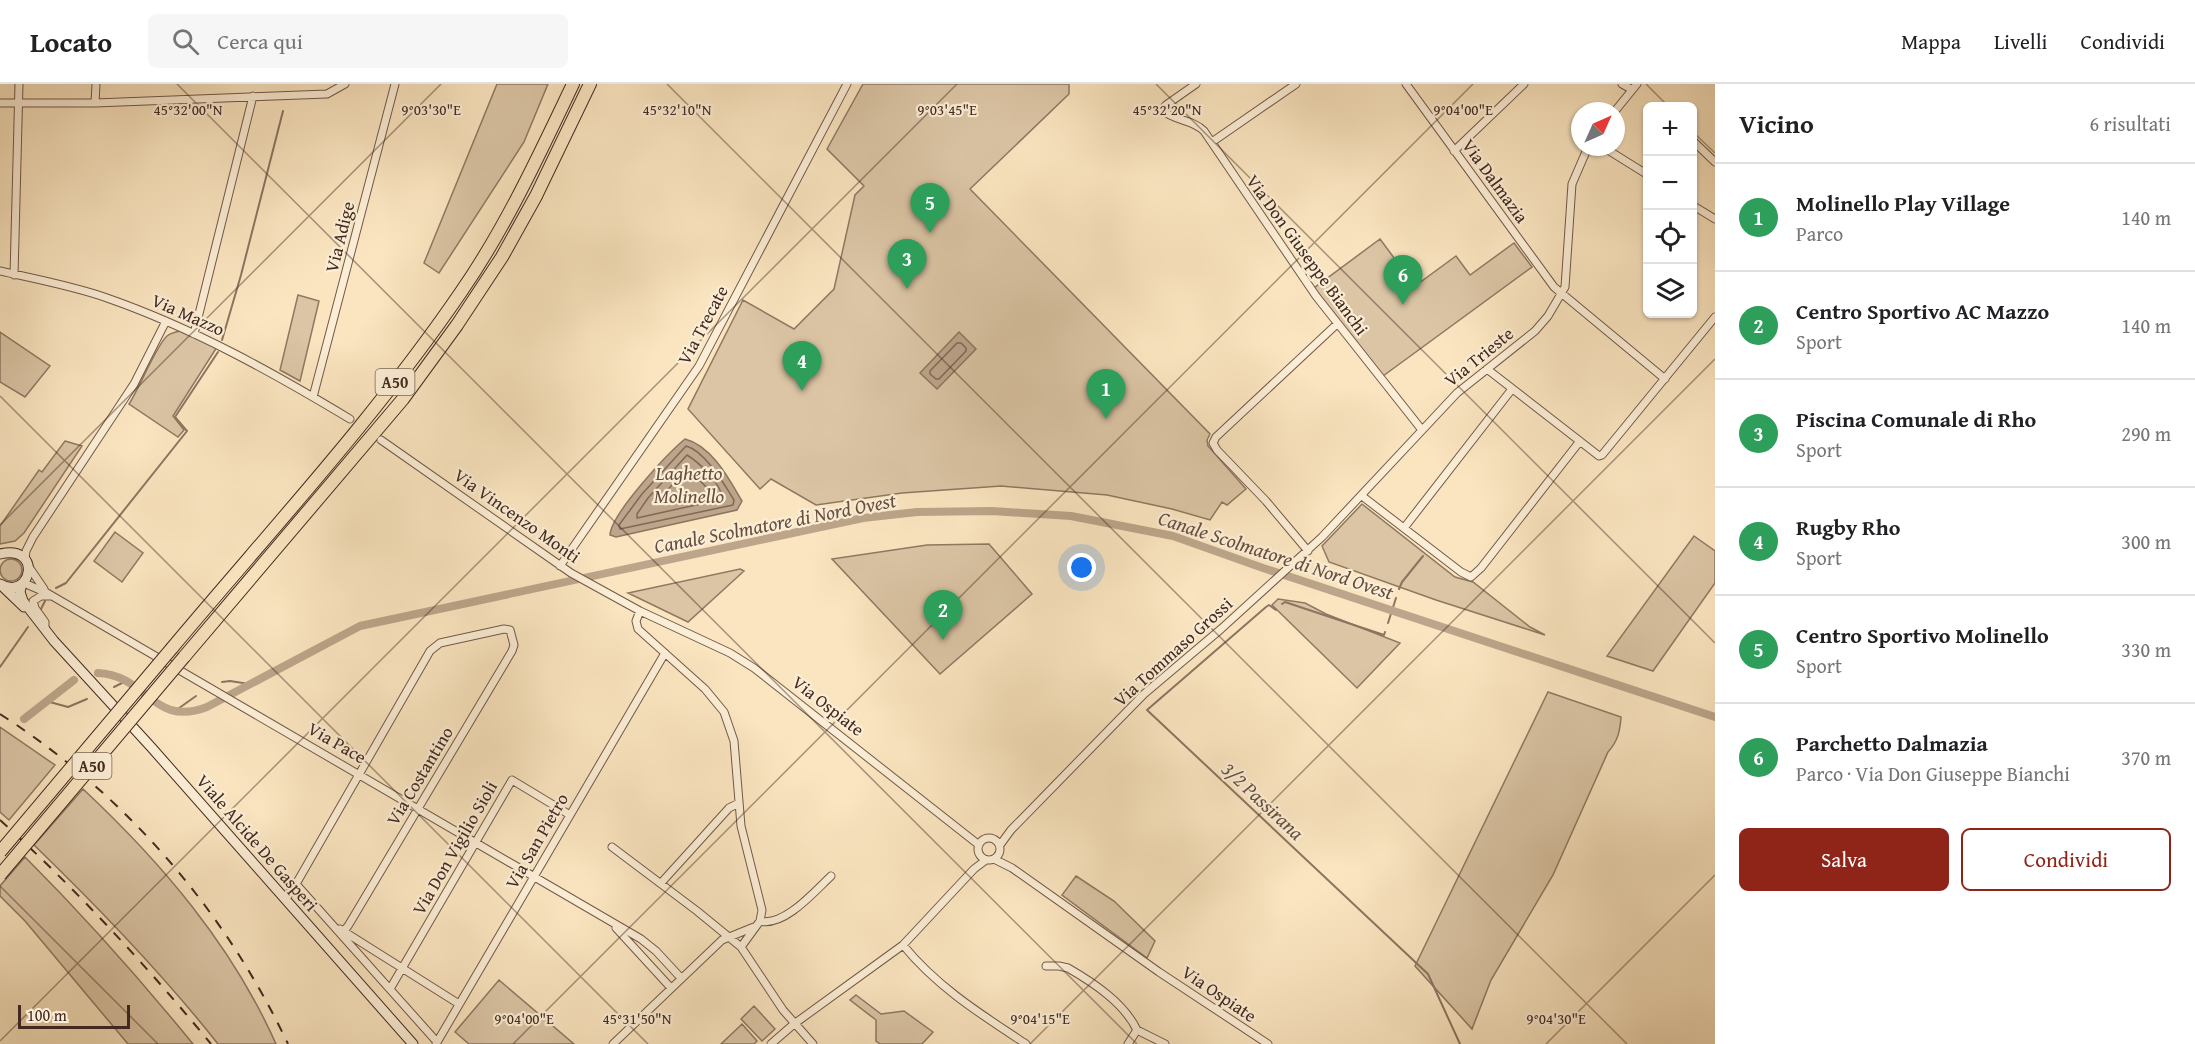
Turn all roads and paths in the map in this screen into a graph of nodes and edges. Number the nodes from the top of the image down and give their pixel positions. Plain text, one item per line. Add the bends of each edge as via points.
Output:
1 (19, 84) edge
2 (96, 84) edge
3 (345, 84) edge
4 (395, 84) edge
5 (573, 84) edge
6 (590, 84) edge
7 (847, 84) edge
8 (1196, 84) edge
9 (1296, 84) edge
10 (1406, 84) edge
11 (1524, 84) edge
12 (1622, 84) edge
13 (1634, 86) edge
14 (253, 96) junction
15 (1622, 102) edge
16 (0, 103) edge
17 (18, 103) junction
18 (95, 103) junction
19 (1212, 142) junction
20 (1697, 145) edge
21 (1454, 151) junction
22 (1584, 156) edge
23 (1617, 156) edge
24 (1715, 162) edge
25 (1643, 172) edge
26 (1697, 208) edge
27 (1715, 219) edge
28 (0, 271) edge
29 (14, 274) junction
30 (1563, 293) junction
31 (1715, 317) edge
32 (166, 321) junction
33 (1337, 324) junction
34 (194, 334) junction
35 (1487, 369) junction
36 (1665, 379) junction
37 (1512, 389) junction
38 (314, 397) junction
39 (350, 419) dead end
40 (1422, 430) junction
41 (381, 440) dead end
42 (1580, 441) junction
43 (1362, 496) junction
44 (1404, 528) junction
45 (33, 537) junction
46 (1308, 551) junction
47 (14, 552) junction
48 (1, 555) edge
49 (27, 563) junction
50 (560, 566) junction
51 (0, 584) edge
52 (23, 584) junction
53 (50, 595) junction
54 (28, 610) junction
55 (642, 613) junction
56 (42, 625) junction
57 (665, 653) junction
58 (360, 775) junction
59 (739, 803) junction
60 (417, 808) junction
61 (570, 815) junction
62 (476, 843) junction
63 (998, 843) junction
64 (979, 845) junction
65 (612, 847) dead end
66 (0, 852) edge
67 (990, 858) junction
68 (0, 876) edge
69 (534, 876) junction
70 (831, 876) dead end
71 (661, 883) junction
72 (296, 884) junction
73 (285, 900) junction
74 (760, 921) junction
75 (610, 922) junction
76 (754, 927) junction
77 (342, 933) junction
78 (727, 937) junction
79 (649, 945) junction
80 (903, 945) junction
81 (741, 947) junction
82 (640, 955) junction
83 (1046, 966) dead end
84 (402, 969) junction
85 (681, 978) junction
86 (671, 988) junction
87 (390, 989) junction
88 (459, 1004) junction
89 (794, 1024) junction
90 (1137, 1030) junction
91 (436, 1043) edge
92 (413, 1044) edge
93 (613, 1044) edge
94 (771, 1044) edge
95 (813, 1044) edge
96 (1026, 1044) edge
97 (1128, 1044) edge
98 (1165, 1044) edge
99 (1268, 1044) edge

1 - 17 street
2 - 18 street
3 - 14 street via 327,94
4 - 38 street, Via Adige
5 - 66 highway, A50, bridge via 488,249 408,366
6 - 68 highway, A50, bridge via 502,257 403,399
7 - 50 street, Via Trecate via 699,366
8 - 19 street, Via Don Giuseppe Bianchi via 1162,109 1196,124
9 - 19 street
10 - 21 street, Via Dalmazia
11 - 21 street
12 - 13 street
13 - 15 street
14 - 18 street
14 - 34 street
16 - 17 street
17 - 18 street
17 - 29 street
19 - 33 street, Via Don Giuseppe Bianchi
20 - 24 street
21 - 30 street, Via Dalmazia via 1547,278
22 - 30 street, Via Trieste via 1572,184
23 - 25 street
26 - 27 street
28 - 29 street, Via Mazzo
29 - 32 street, Via Mazzo via 95,294
30 - 35 street, Via Trieste via 1535,331
30 - 36 street, Via Dalmazia
31 - 36 street
32 - 34 street, Via Mazzo
32 - 45 street via 134,384
33 - 40 street, Via Don Giuseppe Bianchi
33 - 46 street via 1213,443
34 - 38 street, Via Mazzo via 266,368
35 - 37 street
35 - 40 street, Via Trieste via 1457,393
36 - 42 street via 1607,451 1599,456
37 - 42 street
37 - 44 street
38 - 39 street, Via Mazzo
40 - 43 street, Via Trieste
41 - 50 street, Via Vincenzo Monti
42 - 44 street via 1471,577
43 - 44 street
43 - 46 street, Via Trieste
45 - 47 street
45 - 49 street via 26,551
46 - 63 street, Via Tommaso Grossi via 1144,694
47 - 48 street
47 - 49 street
49 - 52 street
49 - 53 street, Via Pace
50 - 55 street, Via Vincenzo Monti
51 - 52 street via 11,588
51 - 54 street, Viale Alcide De Gasperi
52 - 53 street, Via Pace
52 - 54 street, Viale Alcide De Gasperi via 20,595
53 - 56 street via 33,601 45,622
53 - 58 street, Via Pace
54 - 56 street, Viale Alcide De Gasperi
55 - 57 street via 636,621 640,630
55 - 64 street, Via Ospiate via 724,650 753,668
56 - 73 street, Viale Alcide De Gasperi
57 - 59 street via 724,712 736,751
57 - 61 street, Via San Pietro
58 - 60 street, Via Pace
58 - 60 street, Via Costantino via 435,646 504,628 510,630 512,651
58 - 72 street
59 - 71 street via 729,808
59 - 74 street via 762,910
60 - 62 street, Via Pace
60 - 77 street, Via Costantino
61 - 62 street, Via Don Vigilio Sioli via 512,780
61 - 69 street, Via San Pietro
62 - 69 street, Via Pace
62 - 84 street, Via Don Vigilio Sioli
63 - 64 street via 986,838
63 - 67 street
64 - 67 street
65 - 71 street
67 - 80 street via 974,869
67 - 99 street, Via Ospiate via 1007,865
69 - 75 street, Via Pace
69 - 88 street, Via San Pietro
70 - 74 street via 783,917 773,922
71 - 78 street
72 - 73 street
72 - 77 street
73 - 92 street, Viale Alcide De Gasperi
74 - 76 street
75 - 79 street, Via Pace
75 - 82 street, Via Pace
76 - 78 street
76 - 81 street
77 - 84 street
77 - 87 street
78 - 81 street
78 - 85 street
79 - 82 street
79 - 85 street, Via Pace
80 - 89 street
80 - 96 street via 946,988
81 - 89 street
82 - 86 street, Via Pace
83 - 90 street via 1064,967 1080,975 1118,1004
84 - 87 street, Via Don Vigilio Sioli
84 - 88 street
85 - 86 street
86 - 93 street
87 - 91 street
88 - 91 street, Via San Pietro
89 - 94 street
89 - 95 street
90 - 97 street
90 - 98 street

